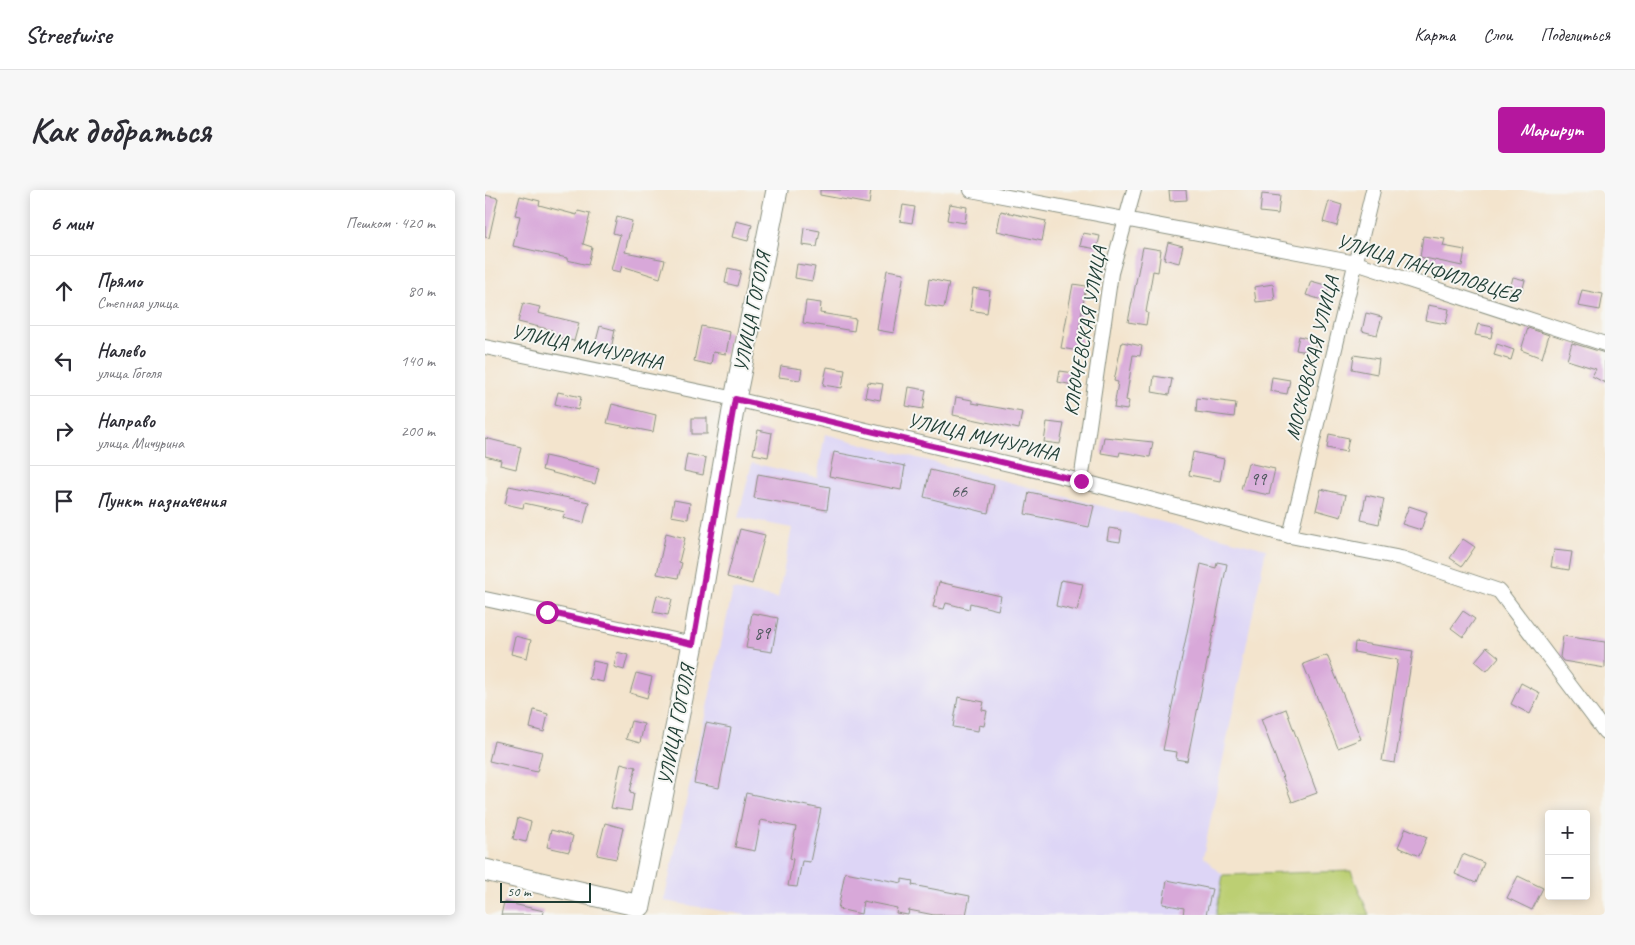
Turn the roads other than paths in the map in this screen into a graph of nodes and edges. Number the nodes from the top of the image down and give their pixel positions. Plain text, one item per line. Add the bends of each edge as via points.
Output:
1 (777, 190) edge
2 (971, 190) edge
3 (1135, 190) edge
4 (1373, 190) edge
5 (1126, 220) junction
6 (1356, 263) junction
7 (1605, 344) edge
8 (485, 347) edge
9 (735, 399) junction
10 (1081, 481) junction
11 (1289, 536) junction
12 (485, 599) edge
13 (693, 644) junction
14 (1605, 732) edge
15 (485, 870) edge

1 - 9 main road, УЛИЦА ГОГОЛЯ
2 - 5 street, УЛИЦА ПАНФИЛОВЦЕВ
3 - 5 street, КЛЮЧЕВСКАЯ УЛИЦА
4 - 6 street, МОСКОВСКАЯ УЛИЦА
5 - 6 street, УЛИЦА ПАНФИЛОВЦЕВ
5 - 10 street, КЛЮЧЕВСКАЯ УЛИЦА via 1111,273
6 - 7 street, УЛИЦА ПАНФИЛОВЦЕВ
6 - 11 street, МОСКОВСКАЯ УЛИЦА
8 - 9 street, УЛИЦА МИЧУРИНА
9 - 10 street, УЛИЦА МИЧУРИНА
9 - 13 main road, УЛИЦА ГОГОЛЯ
10 - 11 street, УЛИЦА МИЧУРИНА
11 - 14 street, УЛИЦА МИЧУРИНА via 1401,558 1499,591
12 - 13 street
13 - 15 main road, УЛИЦА ГОГОЛЯ via 640,906

